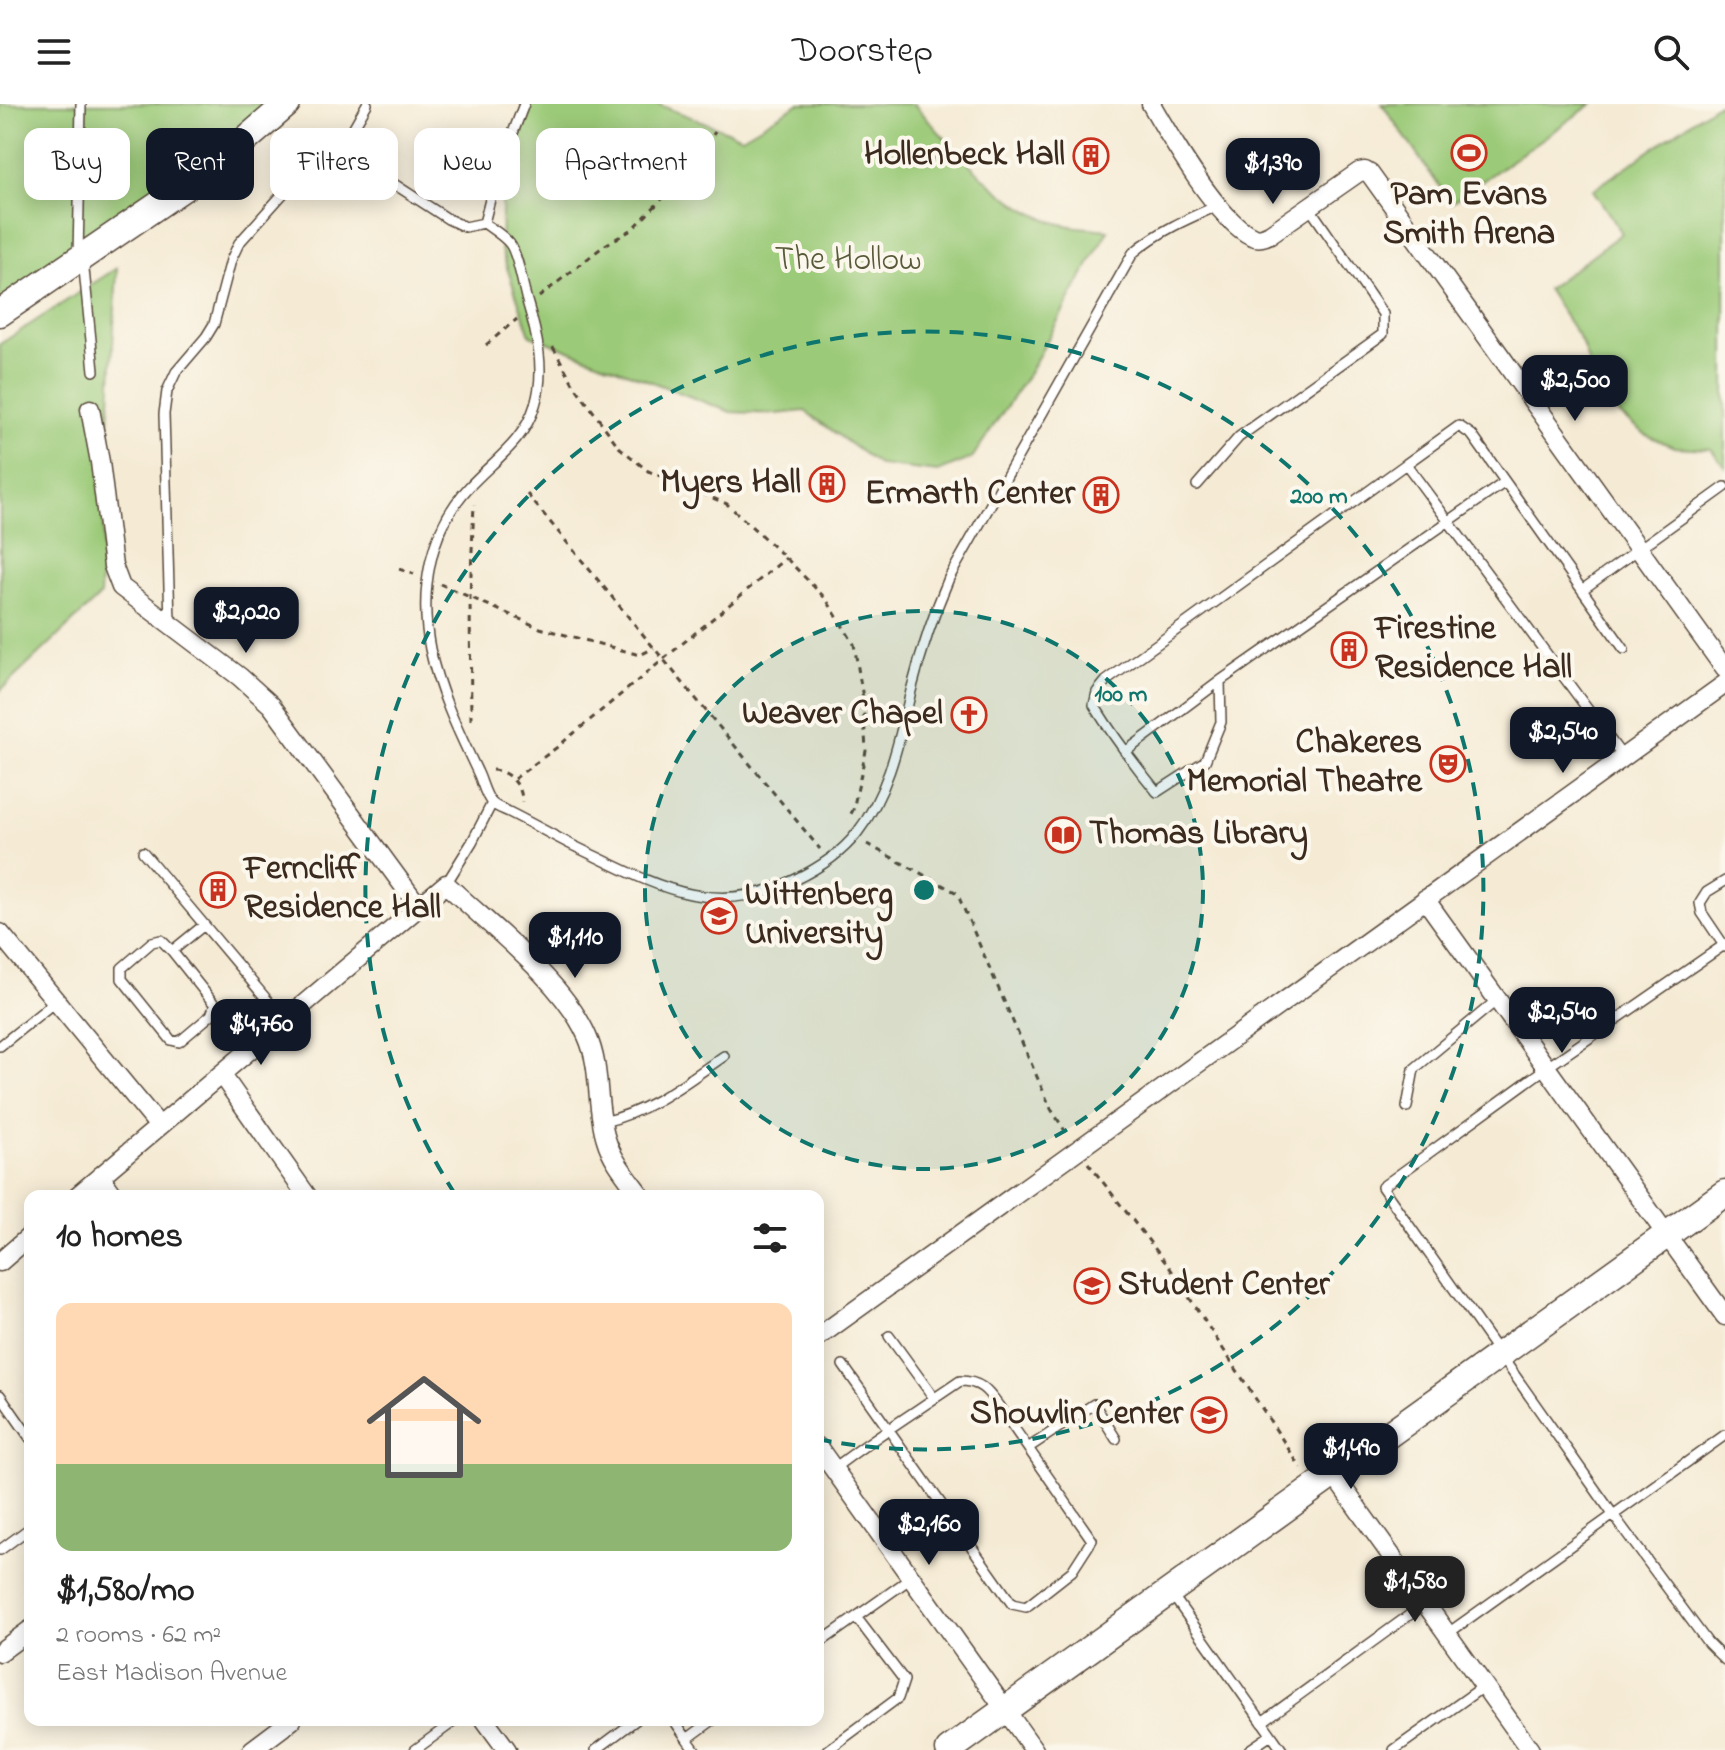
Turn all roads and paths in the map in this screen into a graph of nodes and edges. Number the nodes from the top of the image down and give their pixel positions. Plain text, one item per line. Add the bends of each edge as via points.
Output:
1 (81, 104) edge
2 (287, 104) edge
3 (367, 104) edge
4 (524, 104) edge
5 (1151, 104) edge
6 (353, 128) edge
7 (398, 186) edge
8 (277, 200) edge
9 (661, 200) edge
10 (1218, 205) junction
11 (1309, 207) junction
12 (484, 223) junction
13 (80, 260) junction
14 (529, 308) junction
15 (0, 313) edge
16 (550, 341) dead end
17 (486, 345) dead end
18 (94, 371) dead end
19 (90, 409) dead end
20 (1406, 464) junction
21 (475, 482) junction
22 (1505, 482) junction
23 (1197, 485) dead end
24 (1725, 487) edge
25 (527, 494) dead end
26 (1448, 521) junction
27 (1639, 549) junction
28 (786, 558) junction
29 (399, 569) dead end
30 (427, 579) junction
31 (1582, 590) junction
32 (470, 597) junction
33 (170, 625) junction
34 (654, 648) junction
35 (1624, 649) dead end
36 (663, 659) junction
37 (1725, 669) edge
38 (1220, 681) junction
39 (1725, 684) edge
40 (463, 741) junction
41 (1125, 752) junction
42 (1623, 757) junction
43 (477, 770) junction
44 (514, 779) junction
45 (492, 803) junction
46 (521, 818) junction
47 (843, 829) dead end
48 (143, 852) dead end
49 (829, 859) junction
50 (1725, 881) edge
51 (446, 884) junction
52 (1425, 899) junction
53 (419, 907) junction
54 (204, 925) junction
55 (0, 933) edge
56 (1724, 946) edge
57 (172, 951) junction
58 (1497, 1000) junction
59 (56, 1001) junction
60 (284, 1020) junction
61 (0, 1046) edge
62 (724, 1056) dead end
63 (1546, 1068) junction
64 (221, 1074) junction
65 (1407, 1107) dead end
66 (603, 1122) junction
67 (159, 1126) junction
68 (100, 1176) junction
69 (84, 1190) edge
70 (110, 1190) edge
71 (303, 1190) edge
72 (637, 1190) edge
73 (1725, 1193) edge
74 (1666, 1235) junction
75 (24, 1241) edge
76 (0, 1262) edge
77 (1725, 1316) edge
78 (824, 1333) edge
79 (889, 1336) dead end
80 (1501, 1353) junction
81 (843, 1365) dead end
82 (0, 1395) edge
83 (934, 1398) junction
84 (24, 1429) edge
85 (888, 1430) junction
86 (1725, 1435) edge
87 (1116, 1439) dead end
88 (1028, 1448) junction
89 (824, 1456) edge
90 (833, 1469) junction
91 (1333, 1474) junction
92 (1614, 1516) junction
93 (24, 1532) edge
94 (0, 1550) edge
95 (911, 1578) junction
96 (1171, 1593) junction
97 (1426, 1603) junction
98 (856, 1617) junction
99 (24, 1634) edge
100 (1447, 1634) junction
101 (824, 1640) edge
102 (0, 1652) edge
103 (1725, 1660) edge
104 (1484, 1686) junction
105 (1005, 1711) junction
106 (1262, 1722) junction
107 (284, 1726) edge
108 (448, 1726) edge
109 (489, 1726) edge
110 (628, 1726) edge
111 (678, 1726) edge
112 (705, 1726) edge
113 (1271, 1735) junction
114 (687, 1739) junction
115 (252, 1750) edge
116 (415, 1750) edge
117 (507, 1750) edge
118 (596, 1750) edge
119 (695, 1750) edge
120 (828, 1750) edge
121 (949, 1750) edge
122 (1034, 1750) edge
123 (1249, 1750) edge
124 (1282, 1750) edge
125 (1394, 1750) edge
126 (1530, 1750) edge

1 - 13 lane
2 - 13 street via 214,167
3 - 6 lane
4 - 12 lane
5 - 10 street
7 - 12 lane via 465,227
8 - 33 lane via 239,243 214,324 167,391
9 - 14 path via 633,229 605,245
10 - 11 street via 1235,224 1261,238
10 - 49 lane via 1163,231 1133,253 949,578 932,618 883,790 854,838
11 - 23 lane via 1383,314 1383,334 1239,437
11 - 27 street via 1359,172 1370,174
12 - 14 lane via 511,244
13 - 15 street
13 - 18 lane
14 - 17 path
14 - 21 lane via 540,362 535,407 510,450
16 - 28 path via 619,447 648,471 727,504
19 - 33 street via 113,566 121,587
20 - 22 lane via 1459,426 1472,435
20 - 26 lane
20 - 41 lane via 1106,681 1094,705
21 - 30 lane via 441,529
21 - 32 path
22 - 26 lane
22 - 31 lane
24 - 27 lane
25 - 34 path
26 - 38 lane
26 - 42 lane
27 - 31 lane
27 - 37 street
28 - 36 path
28 - 47 path via 826,599 854,644 866,751 853,810
29 - 30 path
30 - 32 path
30 - 40 lane via 430,650
31 - 35 lane
32 - 34 path via 540,628 640,655
32 - 40 path via 471,732
33 - 53 street via 271,705
34 - 36 path
36 - 44 path
36 - 49 path
38 - 41 lane
38 - 41 lane via 1221,722 1205,761 1157,792
39 - 42 street
40 - 43 lane
42 - 52 street
43 - 44 path via 499,770
43 - 45 lane
44 - 46 path via 522,795
45 - 46 lane
45 - 51 lane
46 - 49 lane via 647,880 703,898 782,886
48 - 54 lane
50 - 56 lane via 1700,903
51 - 53 street
51 - 66 street via 577,1017 596,1066
52 - 58 street
52 - 78 street
53 - 60 street
54 - 57 lane
54 - 60 lane
55 - 59 street
56 - 63 lane
57 - 57 lane via 161,940 152,942 122,968 122,979 171,1040 179,1042 211,1015 215,1005
58 - 63 street
58 - 65 lane via 1414,1069
59 - 61 lane
59 - 67 street
60 - 64 street
62 - 66 lane via 644,1108
63 - 74 street
63 - 80 lane via 1382,1187
64 - 67 street
64 - 71 street
66 - 72 street via 614,1158
67 - 68 street
68 - 69 street
68 - 70 street
73 - 74 street
74 - 77 street
74 - 80 street
75 - 76 street
79 - 83 lane
80 - 91 street
80 - 92 lane
81 - 85 lane
82 - 84 lane
83 - 85 lane
83 - 88 lane via 960,1381 973,1381 984,1387
85 - 88 lane via 1012,1604 1026,1607 1072,1571 1092,1540
85 - 90 lane
86 - 92 lane
87 - 88 lane via 1094,1404
89 - 90 street
90 - 95 street
91 - 96 street
91 - 97 street
92 - 100 lane
92 - 103 lane
93 - 94 lane
95 - 98 lane
95 - 105 street
96 - 105 street
96 - 106 lane
97 - 100 street
97 - 106 lane
98 - 101 lane
98 - 120 lane via 904,1680 898,1698
99 - 102 street
100 - 104 street
104 - 125 lane
104 - 126 street
105 - 121 street
105 - 122 street
106 - 113 lane
107 - 115 street
108 - 116 lane
109 - 117 street
110 - 118 lane
111 - 114 lane
112 - 114 lane
113 - 123 lane
113 - 124 lane
114 - 119 lane

